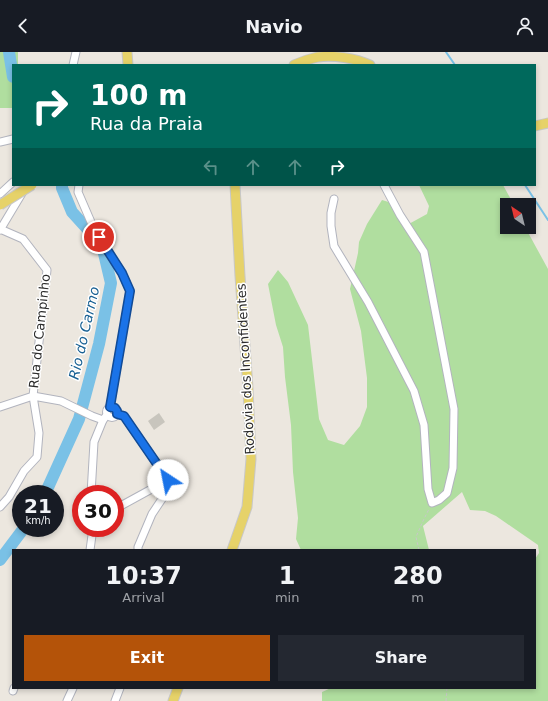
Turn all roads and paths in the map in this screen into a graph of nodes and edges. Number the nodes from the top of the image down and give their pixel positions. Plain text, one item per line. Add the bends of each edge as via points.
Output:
1 (76, 52) edge
2 (127, 52) edge
3 (72, 64) edge
4 (128, 64) edge
5 (297, 64) edge
6 (368, 64) edge
7 (548, 123) edge
8 (536, 126) edge
9 (12, 139) edge
10 (0, 142) edge
11 (12, 183) edge
12 (26, 186) edge
13 (30, 186) edge
14 (79, 186) edge
15 (235, 186) edge
16 (385, 186) edge
17 (0, 194) edge
18 (334, 199) dead end
19 (0, 205) edge
20 (0, 229) edge
21 (33, 396) junction
22 (0, 406) edge
23 (110, 407) junction
24 (117, 414) junction
25 (105, 418) junction
26 (168, 480) junction
27 (92, 485) edge
28 (432, 503) junction
29 (124, 504) edge
30 (0, 507) edge
31 (239, 533) junction
32 (92, 537) edge
33 (90, 549) edge
34 (138, 549) edge
35 (230, 549) edge
36 (232, 549) edge
37 (419, 549) edge
38 (73, 689) edge
39 (120, 689) edge
40 (178, 689) edge
41 (447, 689) edge
42 (67, 701) edge
43 (114, 701) edge
44 (173, 701) edge
45 (446, 701) edge

1 - 3 street
2 - 4 main road
5 - 6 main road via 318,57 338,57
7 - 8 main road
9 - 10 street
11 - 17 street
12 - 20 street
13 - 19 main road, bridge
14 - 23 street via 78,192 94,229 122,273 130,291
15 - 31 main road, Rodovia dos Inconfidentes via 251,459 248,507
16 - 28 street via 424,252 454,409 452,474 447,492
18 - 28 street via 331,213 334,246 368,302 414,391 424,425 428,489
20 - 21 street, Rua do Campinho via 23,239 47,270
21 - 22 street, Rua do Campinho
21 - 25 street via 62,401 92,416
21 - 30 street via 39,433 37,457 24,471 10,497
23 - 24 street via 117,409
23 - 25 street
24 - 25 street via 115,417
24 - 26 street via 124,416
25 - 27 street via 94,442
26 - 29 street
26 - 34 street via 166,493 152,514
28 - 37 path via 416,537
31 - 35 street
31 - 36 main road, Rodovia dos Inconfidentes
32 - 33 street
38 - 42 street
39 - 43 street
40 - 44 main road
41 - 45 path

